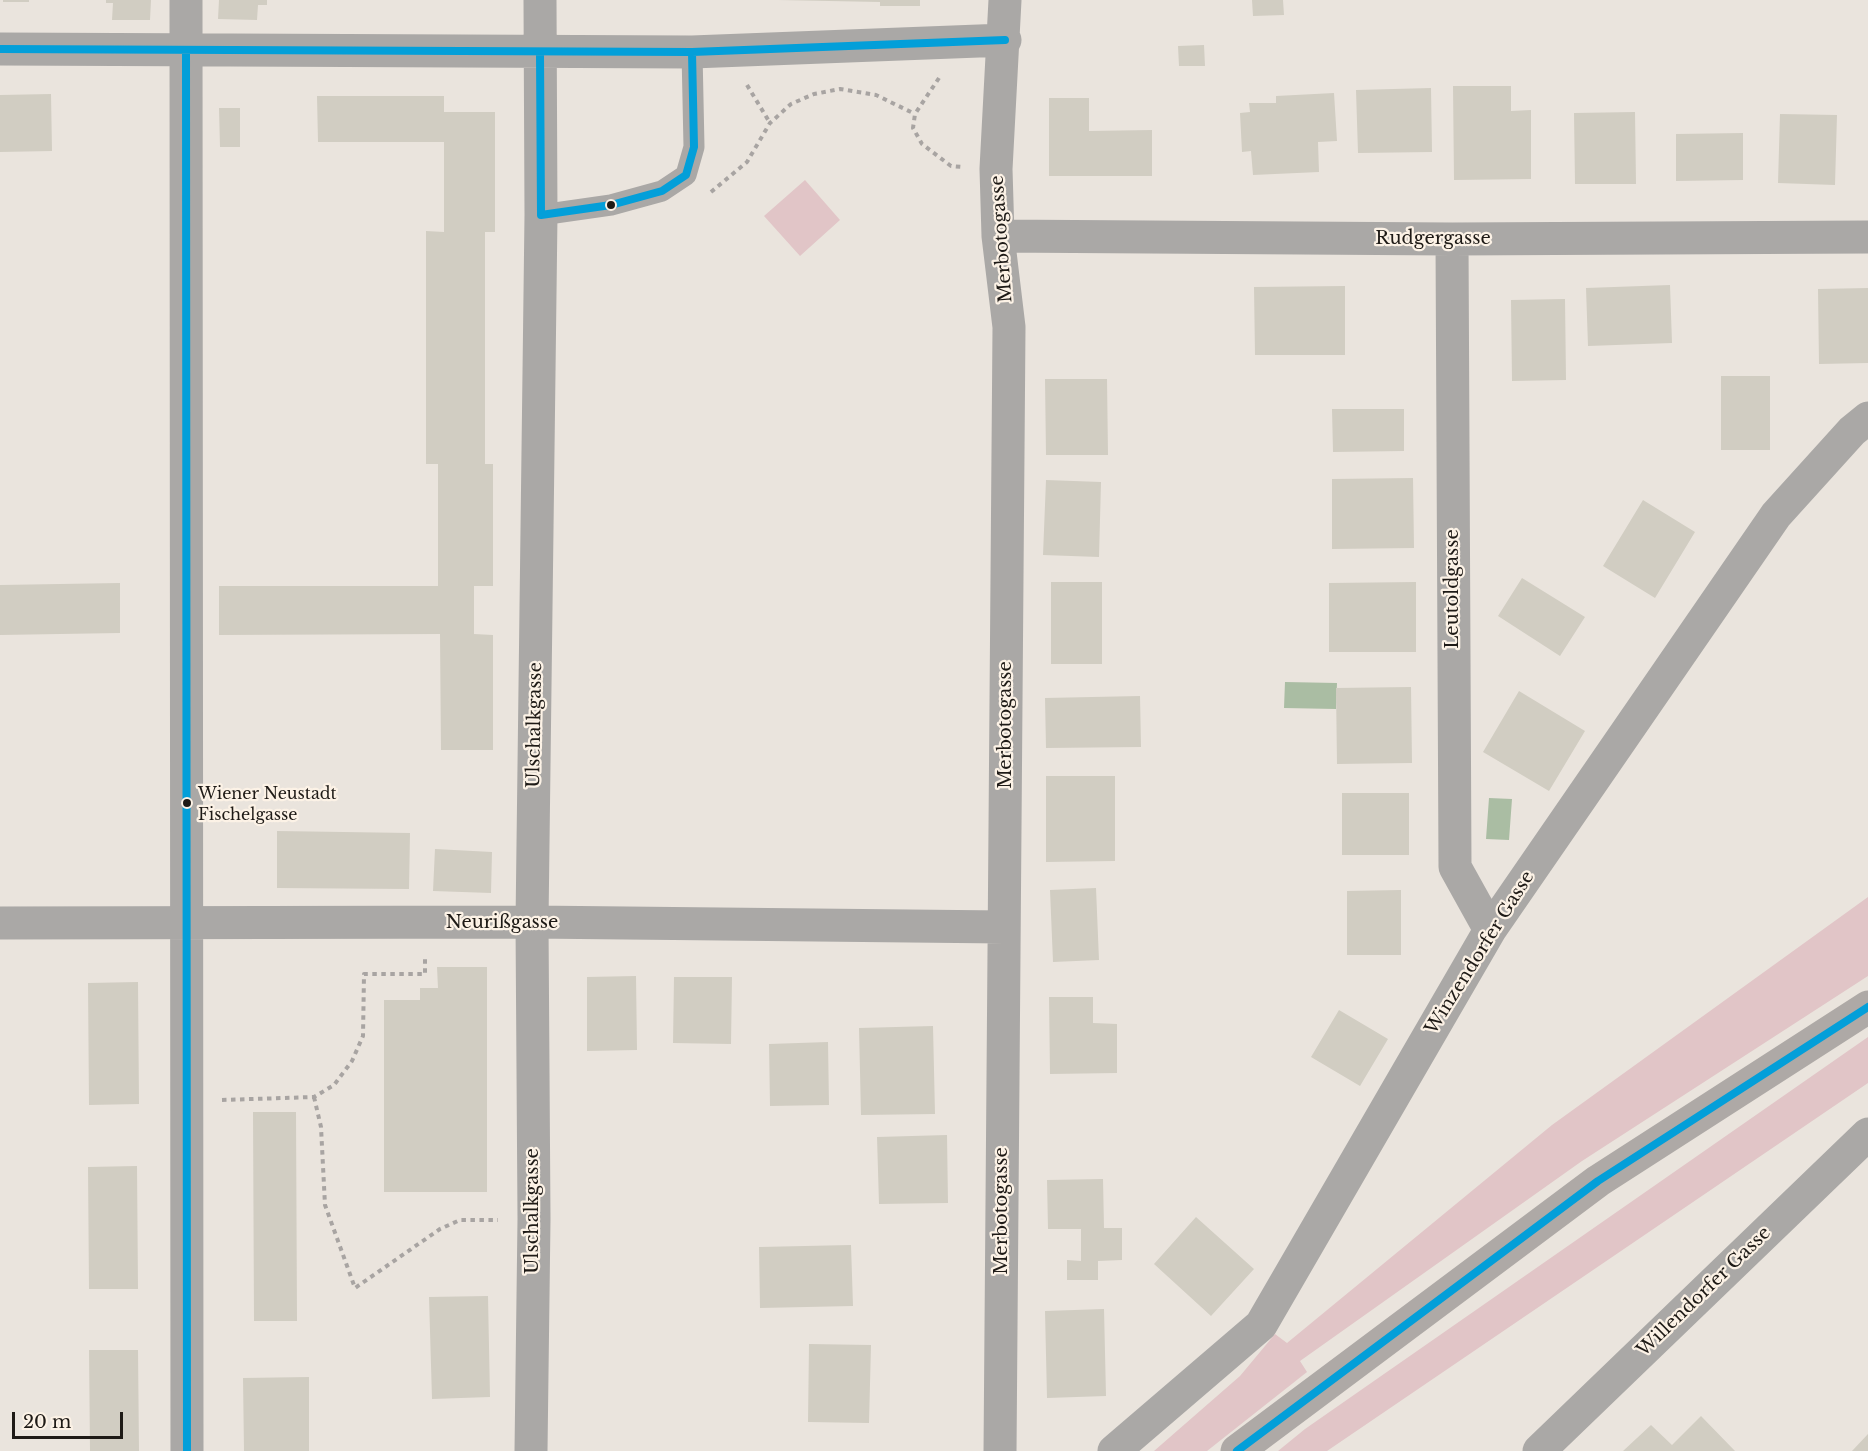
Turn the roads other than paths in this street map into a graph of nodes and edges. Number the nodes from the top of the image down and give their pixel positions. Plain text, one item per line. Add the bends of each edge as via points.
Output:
1 (186, 0) edge
2 (540, 0) edge
3 (1005, 0) edge
4 (1005, 40) junction
5 (0, 49) edge
6 (186, 50) junction
7 (540, 52) junction
8 (692, 52) junction
9 (542, 215) junction
10 (998, 236) junction
11 (1868, 237) edge
12 (1452, 239) junction
13 (1868, 418) edge
14 (532, 922) junction
15 (0, 923) edge
16 (188, 923) junction
17 (1004, 927) junction
18 (1490, 930) junction
19 (1868, 1007) edge
20 (1868, 1134) edge
21 (187, 1451) edge
22 (531, 1451) edge
23 (1000, 1451) edge
24 (1114, 1451) edge
25 (1237, 1451) edge
26 (1539, 1451) edge

1 - 6 street
2 - 7 street, Ulschalkgasse
3 - 4 street, Merbotogasse
4 - 8 street
4 - 10 street, Merbotogasse via 996,168
5 - 6 street
6 - 7 street
6 - 16 street
7 - 8 street
7 - 9 street, Ulschalkgasse
8 - 9 lane via 694,147 686,175 662,191 611,205
9 - 14 street, Ulschalkgasse
10 - 12 street, Rudgergasse
10 - 17 street, Merbotogasse via 1009,327
11 - 12 street, Rudgergasse
12 - 18 street, Leutoldgasse via 1455,867
13 - 18 street, Winzendorfer Gasse via 1776,515
14 - 16 street, Neurißgasse
14 - 17 street, Neurißgasse
14 - 22 street, Ulschalkgasse
15 - 16 street, Neurißgasse
16 - 21 street
17 - 23 street, Merbotogasse
18 - 24 street, Winzendorfer Gasse via 1261,1325
19 - 25 main road via 1598,1181
20 - 26 street, Willendorfer Gasse

